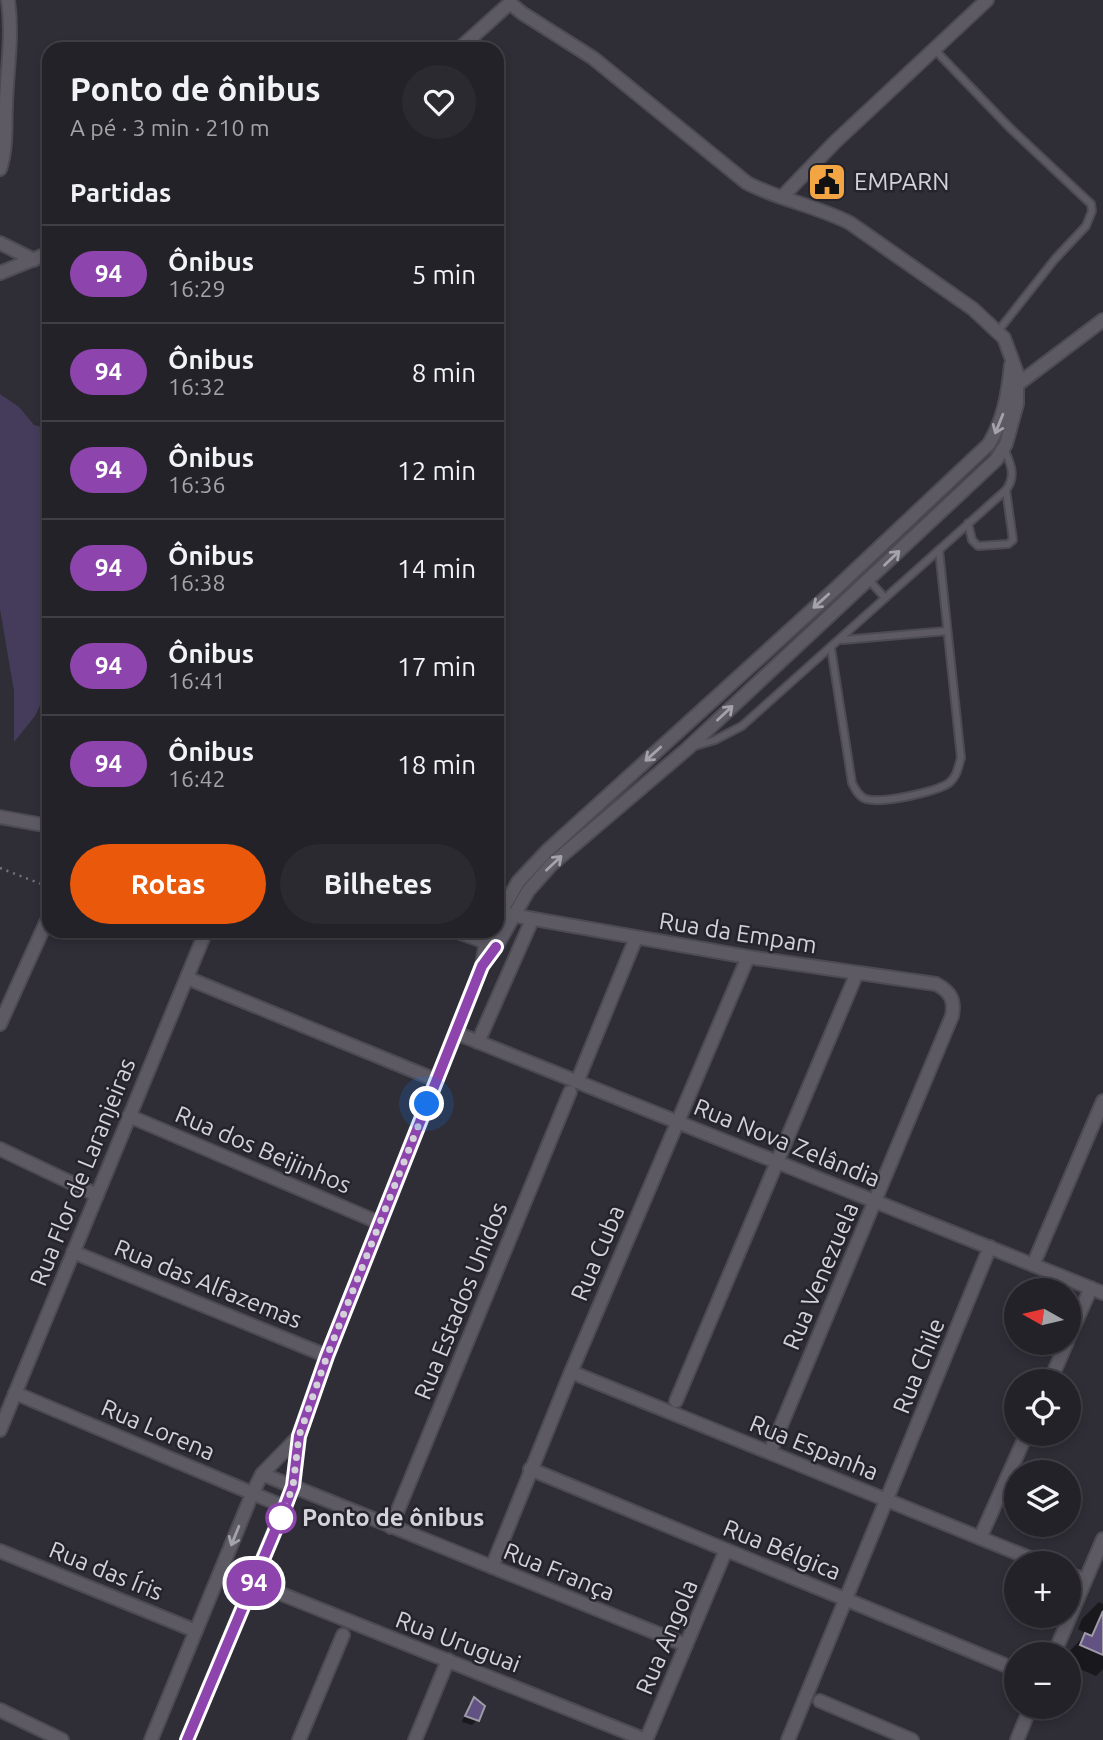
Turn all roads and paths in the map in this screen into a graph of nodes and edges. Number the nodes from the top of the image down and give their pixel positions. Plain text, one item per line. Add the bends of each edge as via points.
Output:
1 (8, 0) edge
2 (987, 0) edge
3 (512, 2) edge
4 (466, 42) edge
5 (934, 49) junction
6 (0, 169) edge
7 (782, 197) junction
8 (0, 243) edge
9 (42, 256) edge
10 (34, 260) junction
11 (0, 273) edge
12 (1103, 320) edge
13 (998, 331) junction
14 (1011, 358) junction
15 (1018, 384) junction
16 (1004, 447) junction
17 (1006, 490) junction
18 (968, 523) junction
19 (939, 550) junction
20 (859, 567) junction
21 (869, 580) junction
22 (885, 598) junction
23 (947, 631) junction
24 (840, 640) junction
25 (831, 648) junction
26 (687, 749) junction
27 (0, 817) edge
28 (42, 826) edge
29 (0, 868) edge
30 (42, 884) edge
31 (504, 914) edge
32 (504, 915) edge
33 (504, 916) edge
34 (532, 919) junction
35 (42, 931) edge
36 (203, 938) edge
37 (636, 938) junction
38 (491, 940) edge
39 (748, 957) junction
40 (856, 973) junction
41 (187, 978) junction
42 (953, 997) joint
43 (0, 1024) edge
44 (456, 1033) junction
45 (478, 1042) junction
46 (436, 1080) junction
47 (574, 1087) junction
48 (1103, 1101) edge
49 (129, 1116) junction
50 (677, 1122) junction
51 (0, 1149) edge
52 (778, 1162) junction
53 (97, 1195) junction
54 (876, 1202) junction
55 (380, 1223) junction
56 (989, 1247) junction
57 (73, 1252) junction
58 (1033, 1265) junction
59 (1097, 1291) edge
60 (1082, 1316) edge
61 (327, 1356) junction
62 (571, 1372) junction
63 (15, 1393) junction
64 (676, 1401) dead end
65 (0, 1430) edge
66 (299, 1436) junction
67 (1021, 1446) edge
68 (770, 1452) junction
69 (530, 1469) junction
70 (262, 1474) junction
71 (293, 1486) junction
72 (253, 1492) junction
73 (888, 1500) junction
74 (285, 1507) junction
75 (391, 1527) junction
76 (981, 1538) junction
77 (1103, 1539) edge
78 (726, 1550) junction
79 (0, 1551) edge
80 (1013, 1551) edge
81 (492, 1567) junction
82 (1081, 1578) edge
83 (1085, 1580) junction
84 (254, 1583) junction
85 (846, 1599) junction
86 (196, 1631) junction
87 (343, 1634) dead end
88 (1059, 1642) edge
89 (685, 1645) junction
90 (449, 1660) junction
91 (1004, 1665) edge
92 (820, 1701) dead end
93 (0, 1710) edge
94 (1026, 1719) edge
95 (62, 1740) edge
96 (151, 1740) edge
97 (187, 1740) edge
98 (299, 1740) edge
99 (415, 1740) edge
100 (646, 1740) edge
101 (788, 1740) edge
102 (912, 1740) edge
103 (1017, 1740) edge

1 - 6 street via 10,55 5,154
2 - 5 street
3 - 4 street
3 - 7 street via 593,58 747,183
5 - 7 street
5 - 13 lane via 1091,204 1086,226
7 - 13 street via 850,223
8 - 10 street
9 - 10 street
10 - 11 street
12 - 15 street
13 - 14 street
14 - 15 street
14 -> 20 street via 1002,418 989,444
15 - 16 street via 1014,423
16 - 17 lane via 1013,476
21 -> 16 street via 996,460
17 - 18 lane
17 - 18 lane via 1013,540 978,546
18 - 19 lane
19 - 22 lane
19 - 23 lane
20 - 21 street
20 -> 31 street via 547,850 518,882
21 - 22 lane
26 -> 21 street
22 - 24 lane
23 - 24 lane
23 - 25 lane via 961,758 957,772 948,783 896,799 866,799 852,783
24 - 25 lane
25 - 26 lane via 743,726
32 -> 26 street via 552,864
27 - 28 street
29 - 30 path
33 - 34 street, Rua da Empam
34 - 37 street, Rua da Empam
34 - 45 street
35 - 43 street
36 - 41 street, Rua Flor de Laranjeiras
37 - 39 street, Rua da Empam
37 - 47 street, Rua Estados Unidos
38 - 44 street
39 - 40 street, Rua da Empam
39 - 50 street, Rua Cuba
40 - 42 street, Rua da Empam via 936,984
40 - 52 street
41 - 46 street
41 - 49 street, Rua Flor de Laranjeiras
42 - 54 street, Rua Venezuela via 952,1016
44 - 45 street, Rua Nova Zelândia
44 - 46 street
45 - 47 street, Rua Nova Zelândia
46 - 55 street
47 - 50 street, Rua Nova Zelândia
47 - 75 street, Rua Estados Unidos
48 - 58 street
49 - 53 street, Rua Flor de Laranjeiras
49 - 55 street, Rua dos Beijinhos
50 - 52 street, Rua Nova Zelândia
50 - 62 street, Rua Cuba
51 - 53 street
52 - 54 street, Rua Nova Zelândia
52 - 64 street
53 - 57 street, Rua Flor de Laranjeiras
54 - 56 street, Rua Nova Zelândia
54 - 68 street, Rua Venezuela
55 - 61 street
56 - 58 street, Rua Nova Zelândia
56 - 73 street, Rua Chile
57 - 61 street, Rua das Alfazemas
57 - 63 street, Rua Flor de Laranjeiras
58 - 59 street, Rua Nova Zelândia
59 - 60 street
61 - 66 street
62 - 68 street, Rua Espanha
62 - 69 street, Rua Cuba
63 - 65 street, Rua Flor de Laranjeiras
63 - 72 street, Rua Lorena
66 - 70 street
66 - 71 street
67 - 76 street
68 - 73 street, Rua Espanha
69 - 78 street, Rua Bélgica
69 - 81 street, Rua Cuba
70 - 71 street, Rua França
70 - 72 street
71 - 74 street
71 - 75 street, Rua França
72 - 74 street, Rua Lorena
72 -> 86 street
73 - 76 street, Rua Espanha
73 - 85 street, Rua Chile
74 - 84 street
75 - 81 street, Rua França
76 - 80 street, Rua Espanha
77 - 83 street
78 - 85 street, Rua Bélgica
78 - 89 street, Rua Angola
79 - 86 street, Rua das Íris
81 - 89 street, Rua França
82 - 83 street
83 - 88 street
84 - 90 street, Rua Uruguai
84 - 97 street
85 - 91 street, Rua Bélgica
85 - 101 street, Rua Chile
86 - 96 street
87 - 98 street
89 - 100 street, Rua Angola
90 - 99 street
90 - 100 street, Rua Uruguai
92 - 102 street
93 - 95 street
94 - 103 street

